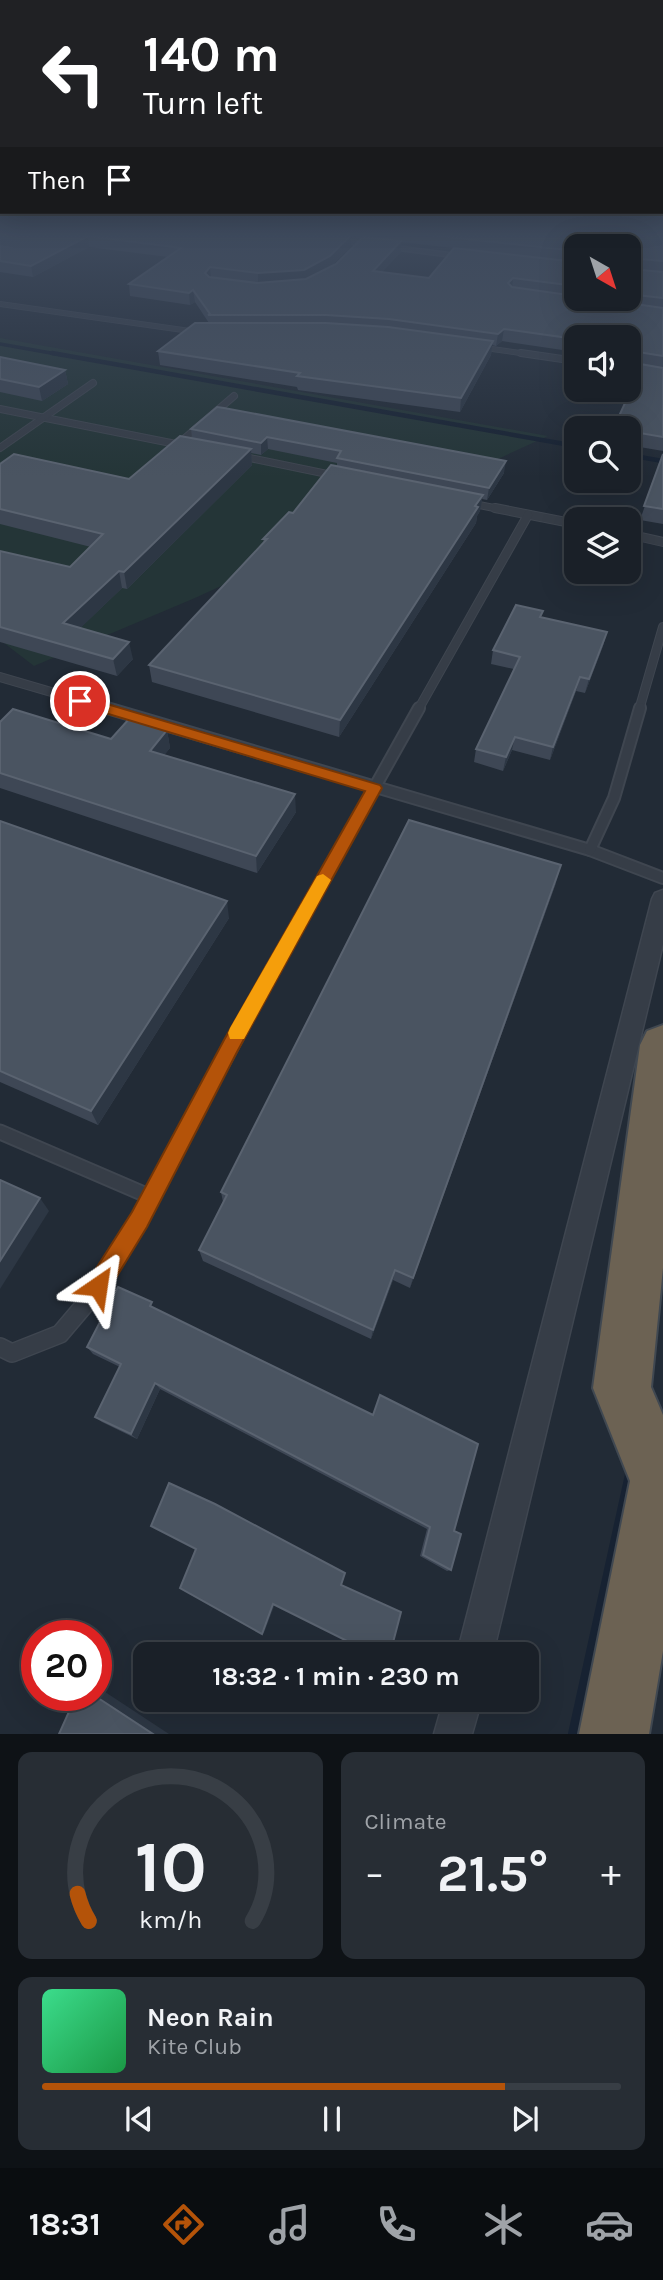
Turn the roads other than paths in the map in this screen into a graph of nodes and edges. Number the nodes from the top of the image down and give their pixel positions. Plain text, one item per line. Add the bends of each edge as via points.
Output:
1 (69, 315) edge
2 (209, 332) edge
3 (464, 345) edge
4 (564, 359) edge
5 (93, 383) dead end
6 (234, 396) dead end
7 (0, 409) edge
8 (44, 418) junction
9 (178, 444) junction
10 (192, 447) edge
11 (0, 448) edge
12 (232, 455) edge
13 (340, 477) edge
14 (461, 501) edge
15 (528, 514) junction
16 (564, 522) edge
17 (641, 537) edge
18 (663, 541) edge
19 (663, 627) edge
20 (0, 677) edge
21 (374, 788) junction
22 (590, 850) junction
23 (663, 878) edge
24 (663, 899) edge
25 (663, 1045) edge
26 (0, 1132) edge
27 (151, 1198) junction
28 (0, 1347) edge
29 (662, 1475) edge
30 (478, 1642) edge
31 (459, 1712) edge
32 (453, 1734) edge
33 (614, 1734) edge

1 - 2 lane
3 - 4 lane
5 - 8 lane
6 - 9 lane
7 - 8 lane
8 - 9 lane
8 - 11 lane
9 - 10 lane
12 - 13 lane
14 - 15 lane
15 - 16 lane
15 - 21 lane
17 - 18 lane
19 - 22 lane via 614,798
20 - 21 lane
21 - 22 lane
21 - 27 lane
22 - 23 lane
24 - 30 street
25 - 29 highway via 622,1388
26 - 27 lane
27 - 28 lane via 84,1308 60,1334 12,1353
29 - 33 highway
31 - 32 street

